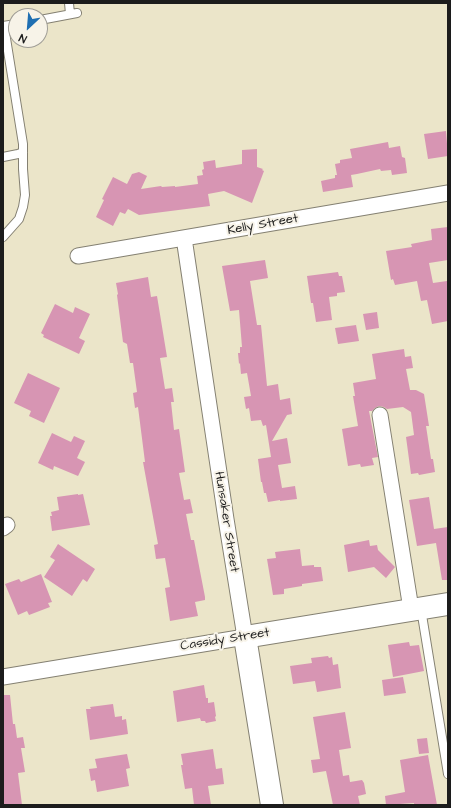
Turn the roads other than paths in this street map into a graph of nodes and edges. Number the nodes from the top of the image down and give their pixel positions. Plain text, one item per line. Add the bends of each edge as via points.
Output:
1 (69, 3) edge
2 (48, 19) edge
3 (4, 26) edge
4 (23, 152) junction
5 (3, 157) edge
6 (448, 193) edge
7 (3, 237) edge
8 (184, 238) junction
9 (78, 256) dead end
10 (380, 415) dead end
11 (448, 604) edge
12 (416, 608) junction
13 (245, 637) junction
14 (3, 677) edge
15 (448, 774) edge
16 (272, 805) edge

1 - 2 lane via 74,14
3 - 4 lane
4 - 5 lane
4 - 7 lane via 23,207 19,219
6 - 8 street, Kelly Street
8 - 9 street, Kelly Street
8 - 13 street, Hunsaker Street
10 - 12 street
11 - 12 main road, Cassidy Street
12 - 13 main road, Cassidy Street
12 - 15 lane
13 - 14 street, Cassidy Street
13 - 16 main road, Hunsaker Street

